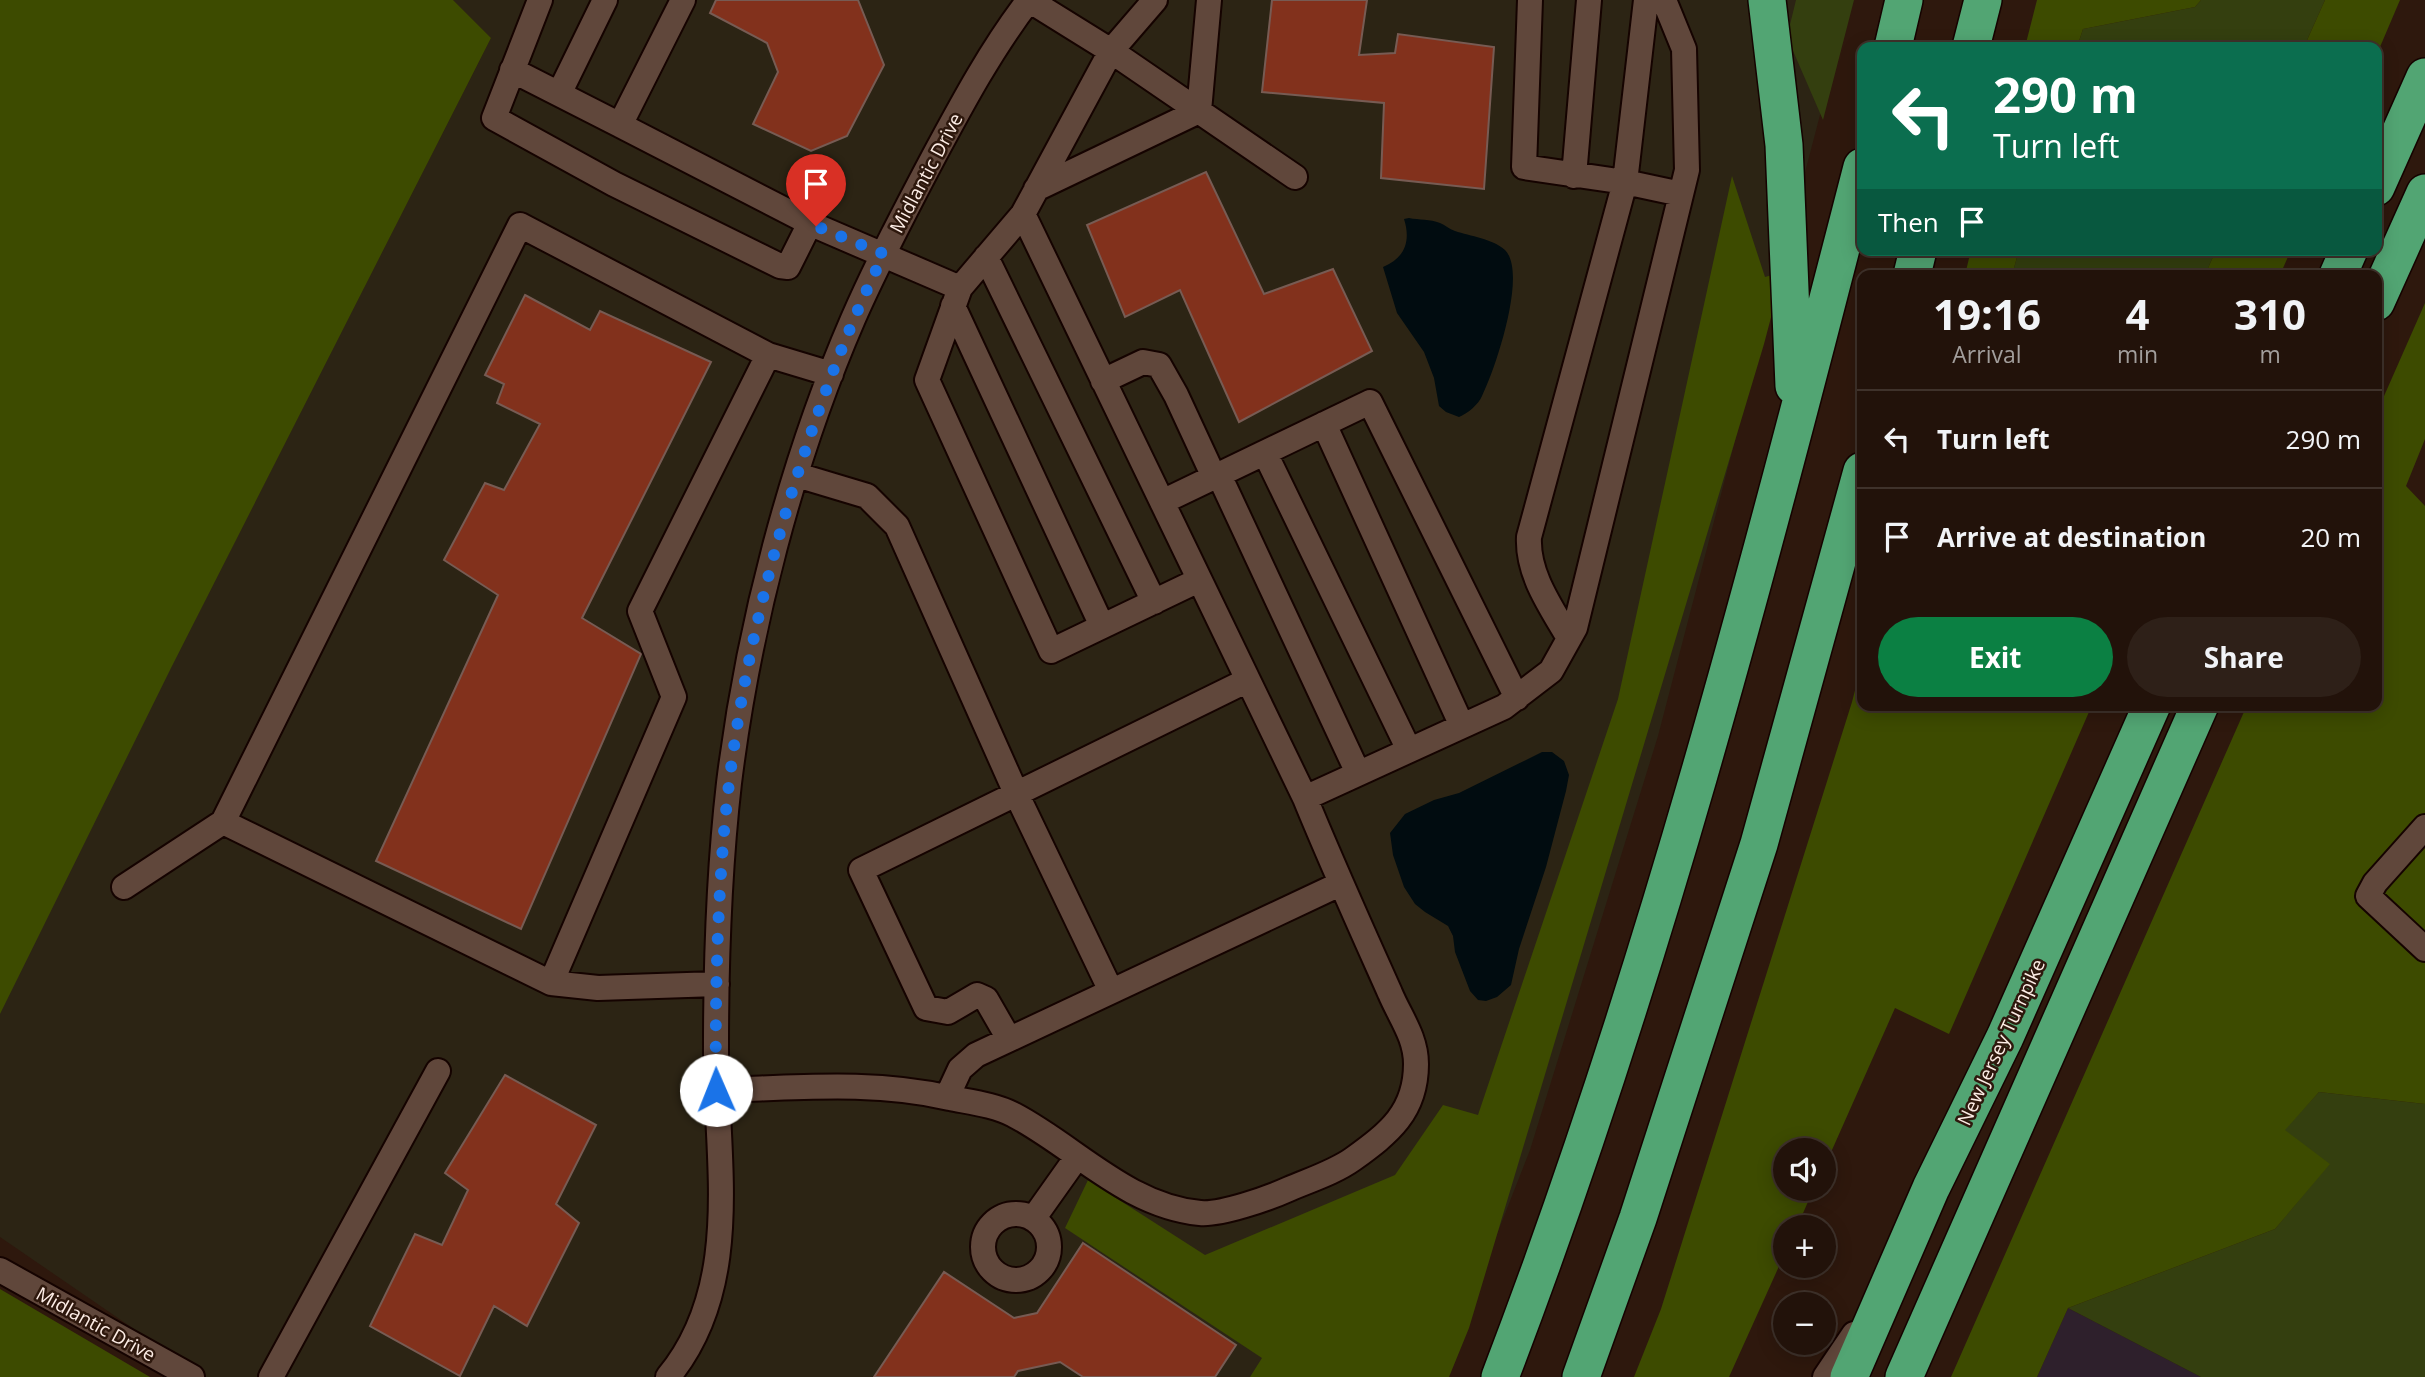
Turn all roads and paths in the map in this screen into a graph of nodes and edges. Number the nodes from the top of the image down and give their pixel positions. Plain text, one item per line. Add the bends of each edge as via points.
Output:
1 (541, 0) edge
2 (606, 0) edge
3 (682, 0) edge
4 (1029, 0) edge
5 (1155, 0) edge
6 (1209, 0) edge
7 (1530, 0) edge
8 (1589, 0) edge
9 (1646, 0) edge
10 (1664, 0) edge
11 (1767, 0) edge
12 (1905, 0) edge
13 (1983, 0) edge
14 (1894, 42) edge
15 (1972, 42) edge
16 (1111, 51) junction
17 (512, 70) junction
18 (2425, 77) edge
19 (559, 94) junction
20 (1199, 111) junction
21 (620, 125) junction
22 (2382, 174) edge
23 (1573, 176) junction
24 (1295, 177) dead end
25 (1625, 182) junction
26 (1857, 186) edge
27 (1036, 189) junction
28 (2425, 193) edge
29 (1681, 194) junction
30 (1023, 214) junction
31 (810, 223) junction
32 (884, 254) junction
33 (986, 257) junction
34 (2382, 289) edge
35 (956, 297) junction
36 (768, 355) junction
37 (831, 374) junction
38 (1103, 381) junction
39 (1796, 422) junction
40 (1324, 424) junction
41 (1265, 453) junction
42 (797, 475) junction
43 (1216, 476) junction
44 (1857, 489) edge
45 (1162, 502) junction
46 (1199, 580) junction
47 (1154, 601) junction
48 (1102, 626) junction
49 (1569, 638) junction
50 (1248, 680) junction
51 (1517, 698) junction
52 (2149, 711) edge
53 (2197, 711) edge
54 (1462, 726) junction
55 (1409, 750) junction
56 (1358, 774) junction
57 (1016, 793) junction
58 (1305, 798) junction
59 (223, 822) junction
60 (2425, 827) edge
61 (1340, 884) junction
62 (124, 887) dead end
63 (2425, 949) edge
64 (551, 983) junction
65 (717, 984) junction
66 (1111, 991) junction
67 (1009, 1039) junction
68 (438, 1071) dead end
69 (716, 1090) junction
70 (947, 1097) junction
71 (1077, 1157) junction
72 (1033, 1219) dead end
73 (1896, 1269) junction
74 (0, 1270) edge
75 (680, 1373) edge
76 (192, 1377) edge
77 (271, 1377) edge
78 (1500, 1377) edge
79 (1581, 1377) edge
80 (1825, 1377) edge
81 (1849, 1377) edge
82 (1904, 1377) edge

1 - 17 street
2 - 19 street
3 - 21 street
4 - 16 street
4 - 32 street, Midlantic Drive via 975,80
5 - 16 street
6 - 20 street
7 - 23 street via 1524,167
8 - 23 street
9 - 25 street
10 - 29 street via 1684,49 1687,170
11 - 39 highway via 1784,145
12 - 14 highway
13 - 15 highway
16 - 20 street
16 - 27 street
17 - 19 street
17 - 31 street via 494,118 614,184 780,266 788,267
18 - 22 highway
19 - 21 street
20 - 24 street
20 - 27 street
21 - 31 street
23 - 25 street
25 - 29 street
25 - 49 street via 1529,537 1528,555 1542,591
26 - 39 highway
27 - 30 street
28 - 34 highway
29 - 49 street
30 - 33 street
30 - 38 street
31 - 32 street
32 - 35 street
32 - 37 street, Midlantic Drive
33 - 35 street
33 - 47 street
35 - 48 street
35 - 48 street via 927,380 1051,651
36 - 37 street
36 - 59 street via 520,225
36 - 64 street via 640,611 674,697
37 - 42 street, Midlantic Drive
38 - 43 street via 1143,362 1159,365
38 - 45 street
39 - 78 highway via 1661,906
40 - 41 street
40 - 51 street via 1370,402
40 - 54 street
41 - 43 street
41 - 55 street
42 - 57 street via 867,496 897,526
42 - 65 street, Midlantic Drive via 768,577 741,701 724,831
43 - 45 street
43 - 56 street
44 - 79 highway via 1759,844 1643,1205
45 - 46 street
46 - 47 street
46 - 50 street
47 - 48 street
49 - 51 street via 1551,671
50 - 57 street
50 - 58 street
51 - 54 street
52 - 73 highway, New Jersey Turnpike via 2006,1037
53 - 82 highway
54 - 55 street
55 - 56 street
56 - 58 street
57 - 66 street
57 - 67 street via 861,870 926,1008 947,1013 976,995 986,999
58 - 61 street
59 - 62 street
59 - 64 street
60 - 63 street via 2368,896
61 - 66 street
61 - 71 street via 1413,1040 1416,1064 1408,1107 1393,1126 1348,1163 1264,1201 1203,1214 1153,1201
64 - 65 street via 598,988
65 - 69 street, Midlantic Drive
66 - 67 street
67 - 70 street via 963,1064
68 - 77 street
69 - 70 street via 861,1085
69 - 75 street, Midlantic Drive via 719,1252 709,1302
70 - 71 street via 1011,1113
71 - 72 street
73 - 80 street
73 - 81 highway, New Jersey Turnpike
74 - 76 street, Midlantic Drive

